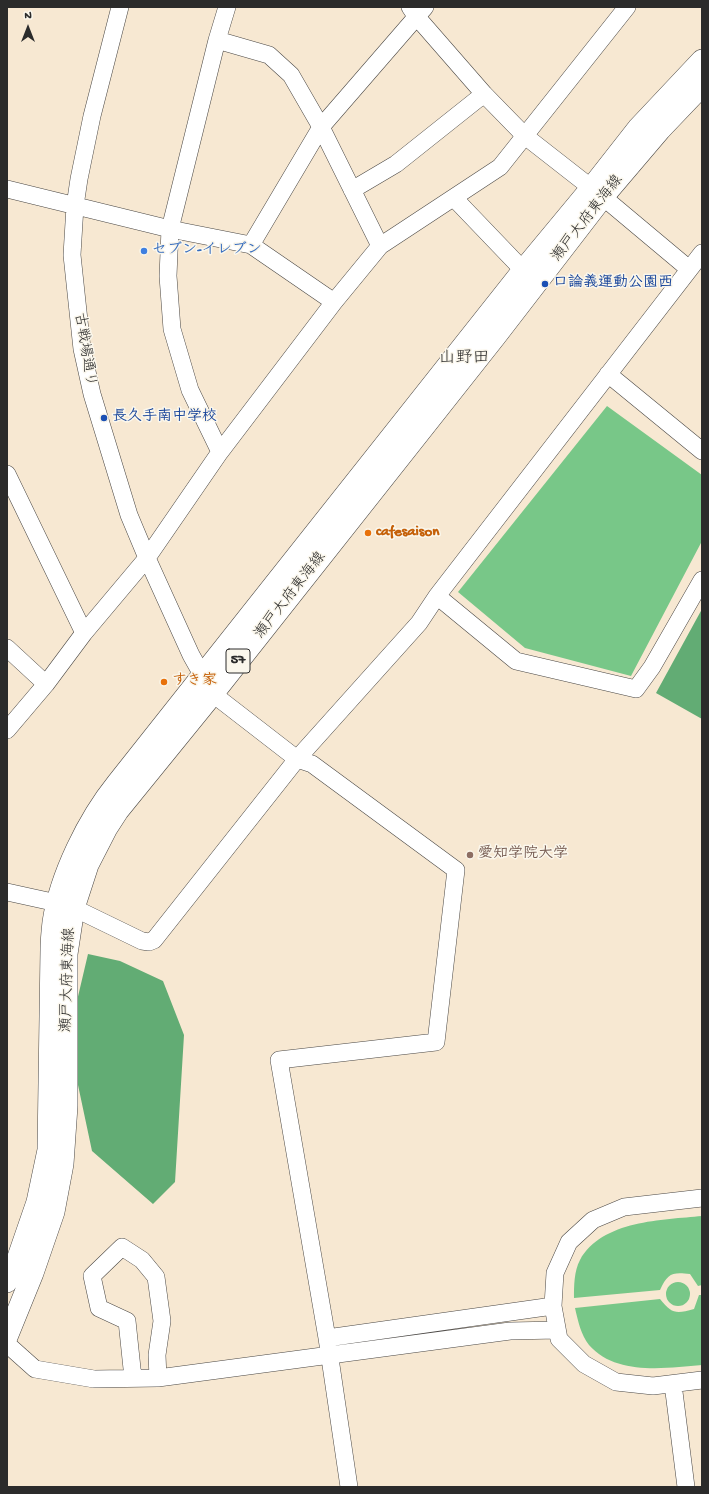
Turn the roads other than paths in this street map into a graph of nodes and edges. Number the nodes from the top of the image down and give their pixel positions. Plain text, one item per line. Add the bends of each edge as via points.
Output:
1 (120, 7) edge
2 (227, 7) edge
3 (627, 7) edge
4 (417, 10) edge
5 (217, 40) junction
6 (702, 60) edge
7 (702, 86) edge
8 (484, 94) junction
9 (321, 127) junction
10 (525, 136) junction
11 (7, 189) edge
12 (352, 190) junction
13 (597, 193) junction
14 (454, 198) junction
15 (75, 206) junction
16 (170, 229) junction
17 (251, 245) junction
18 (380, 246) junction
19 (702, 253) edge
20 (689, 269) junction
21 (523, 270) junction
22 (334, 302) junction
23 (608, 374) junction
24 (702, 451) edge
25 (220, 452) junction
26 (7, 474) edge
27 (147, 558) junction
28 (702, 580) edge
29 (437, 596) junction
30 (84, 633) junction
31 (7, 648) edge
32 (203, 676) junction
33 (46, 684) junction
34 (213, 694) junction
35 (7, 730) edge
36 (297, 760) junction
37 (7, 892) edge
38 (65, 906) junction
39 (702, 1198) edge
40 (7, 1282) edge
41 (553, 1306) junction
42 (557, 1330) junction
43 (7, 1338) edge
44 (327, 1338) junction
45 (7, 1344) edge
46 (330, 1356) junction
47 (133, 1378) junction
48 (158, 1378) junction
49 (702, 1380) edge
50 (673, 1384) junction
51 (349, 1487) edge
52 (686, 1487) edge

1 - 15 street, 古戦場通り via 92,116
2 - 5 street
3 - 10 street
4 - 8 street
4 - 9 street
5 - 9 street via 269,55 291,75
5 - 16 street
6 - 13 main road, 瀬戸大府東海線 / 57 via 638,128
7 - 13 main road, 瀬戸大府東海線 / 57
8 - 10 street
8 - 12 street via 396,164
9 - 12 street
9 - 17 street
10 - 13 street
10 - 14 street via 500,167
11 - 15 street
12 - 18 street
13 - 20 street
13 - 21 main road, 瀬戸大府東海線 / 57
13 - 34 main road, 瀬戸大府東海線 / 57 via 496,336
14 - 18 street
14 - 21 street
15 - 16 street
15 - 27 street, 古戦場通り via 72,256 82,349 101,428 129,515
16 - 17 street
16 - 25 street via 168,276 172,330 190,390
17 - 22 street
18 - 22 street
19 - 20 street
20 - 23 street
21 - 32 main road, 瀬戸大府東海線 / 57
22 - 25 street
23 - 24 street
23 - 29 street
25 - 27 street
26 - 30 street
27 - 30 street
27 - 32 street, 古戦場通り
28 - 29 street via 652,667 636,689 516,661
29 - 36 street via 419,623
30 - 33 street
31 - 33 street
32 - 34 street, 古戦場通り
32 - 38 main road, 瀬戸大府東海線 / 57 via 104,800 80,842
33 - 35 street
34 - 36 street
34 - 38 main road, 瀬戸大府東海線 / 57 via 106,828
36 - 38 street via 154,940 142,941
36 - 44 street via 312,764 456,870 436,1042 279,1060
37 - 38 street
38 - 40 main road, 瀬戸大府東海線 / 57 via 53,922 51,950 48,1150 37,1202
38 - 43 main road, 瀬戸大府東海線 / 57 via 70,929 67,954 67,1106 63,1164 54,1212
39 - 41 street via 624,1207 593,1220 569,1242 555,1273
41 - 42 street
41 - 44 street
42 - 46 street via 510,1331
42 - 50 street via 559,1339 584,1364 616,1382 653,1386
44 - 46 street
45 - 47 street via 35,1369 94,1379
46 - 48 street
46 - 51 street
47 - 48 street
47 - 48 street via 127,1321 99,1308 92,1276 122,1247 142,1260 156,1277 162,1321 157,1355
49 - 50 street
50 - 52 street

